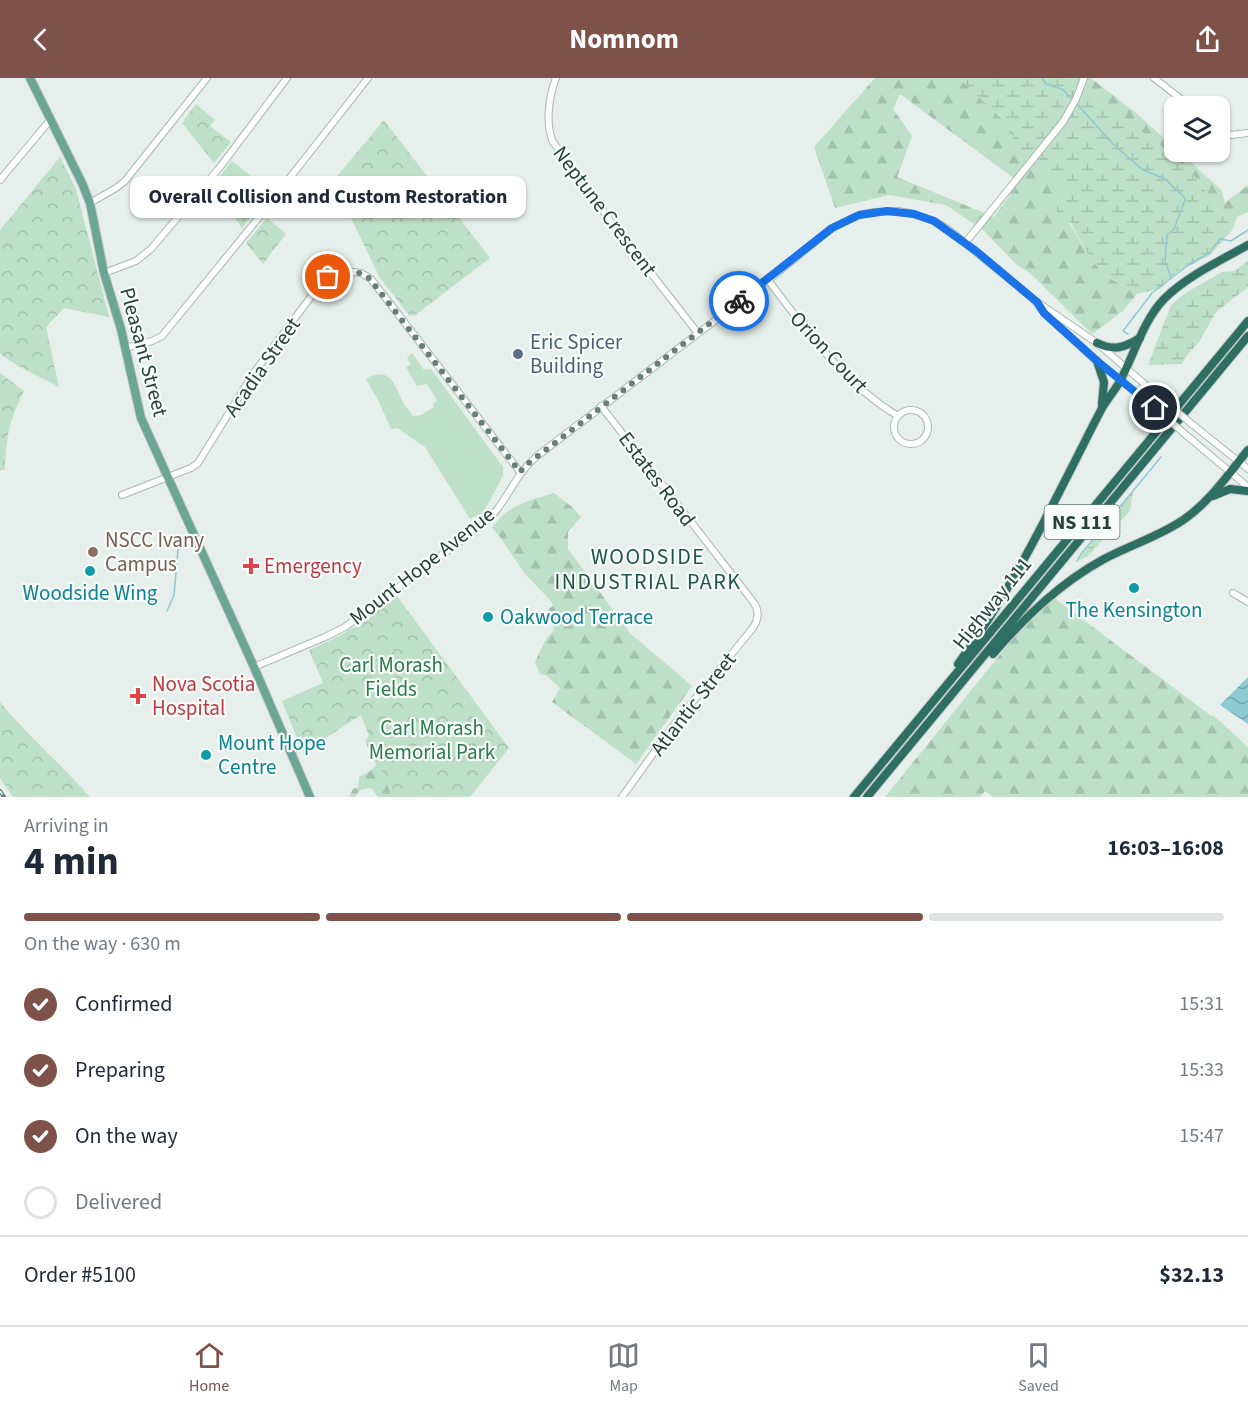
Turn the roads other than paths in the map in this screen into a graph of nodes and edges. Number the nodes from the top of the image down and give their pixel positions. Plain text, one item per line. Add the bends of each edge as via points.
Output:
1 (30, 78) edge
2 (207, 78) edge
3 (287, 78) edge
4 (368, 78) edge
5 (556, 78) edge
6 (1084, 78) edge
7 (1154, 78) edge
8 (1177, 96) edge
9 (51, 119) junction
10 (1230, 133) edge
11 (1248, 133) edge
12 (0, 180) edge
13 (90, 203) junction
14 (965, 243) junction
15 (1248, 245) edge
16 (104, 273) junction
17 (768, 280) junction
18 (1037, 302) junction
19 (1248, 321) edge
20 (697, 332) junction
21 (1248, 336) edge
22 (1140, 338) junction
23 (1097, 343) junction
24 (125, 348) junction
25 (1097, 361) junction
26 (1127, 368) junction
27 (1120, 380) junction
28 (602, 406) junction
29 (1102, 407) junction
30 (898, 416) junction
31 (1248, 450) edge
32 (1238, 462) junction
33 (1248, 469) edge
34 (520, 472) junction
35 (1229, 473) junction
36 (166, 477) junction
37 (1248, 489) edge
38 (122, 495) dead end
39 (1201, 505) junction
40 (1233, 593) dead end
41 (1248, 602) edge
42 (758, 609) joint
43 (254, 667) junction
44 (916, 723) junction
45 (881, 780) junction
46 (310, 797) edge
47 (622, 797) edge
48 (854, 797) edge
49 (867, 797) edge

1 - 9 main road, Pleasant Street
2 - 13 street via 125,181
3 - 16 street via 151,249 136,261
4 - 24 street via 162,336
5 - 20 street, Neptune Crescent via 549,103 553,142
6 - 14 street via 1063,122
7 - 8 street
9 - 12 street
9 - 13 main road, Pleasant Street
10 - 11 street
13 - 16 main road, Pleasant Street
14 - 17 street, Mount Hope Avenue via 924,217 899,211 874,212 832,228
14 - 18 street, Mount Hope Avenue
15 - 22 highway via 1172,292 1154,312
16 - 24 main road, Pleasant Street
17 - 20 street, Mount Hope Avenue
17 - 30 street, Orion Court via 849,379
18 - 23 street, Mount Hope Avenue
18 - 25 street, Mount Hope Avenue
19 - 44 highway, Highway 111 / NS 111
20 - 28 street, Mount Hope Avenue
21 - 45 highway, Highway 111 / NS 111
22 - 23 highway via 1120,349
22 - 26 highway
23 - 26 street, Mount Hope Avenue
24 - 36 main road, Pleasant Street via 141,418
25 - 27 street, Mount Hope Avenue
25 - 29 highway via 1104,382
26 - 27 highway
26 - 32 street, Mount Hope Avenue, bridge
27 - 29 highway
27 - 35 street, Mount Hope Avenue, bridge
28 - 34 street, Mount Hope Avenue
28 - 42 street, Estates Road
29 - 44 highway via 1002,599
30 - 30 street via 894,431 902,442 915,443 926,436 928,424 921,413 908,410
31 - 32 highway
32 - 33 street, Mount Hope Avenue
32 - 35 highway
34 - 36 street, Acadia Street via 370,279 350,271 322,282 254,374 198,463
34 - 43 street, Mount Hope Avenue via 488,520 356,618 325,637
35 - 37 street, Mount Hope Avenue
35 - 39 highway
36 - 38 street, Acadia Street
36 - 43 main road, Pleasant Street
37 - 39 highway via 1222,491
39 - 45 highway via 1177,523 1090,566 1048,597 1007,637
40 - 41 street
42 - 47 street, Atlantic Street via 752,629 673,726
43 - 46 main road, Pleasant Street
44 - 48 highway, Highway 111 / NS 111
45 - 49 highway, Highway 111 / NS 111

